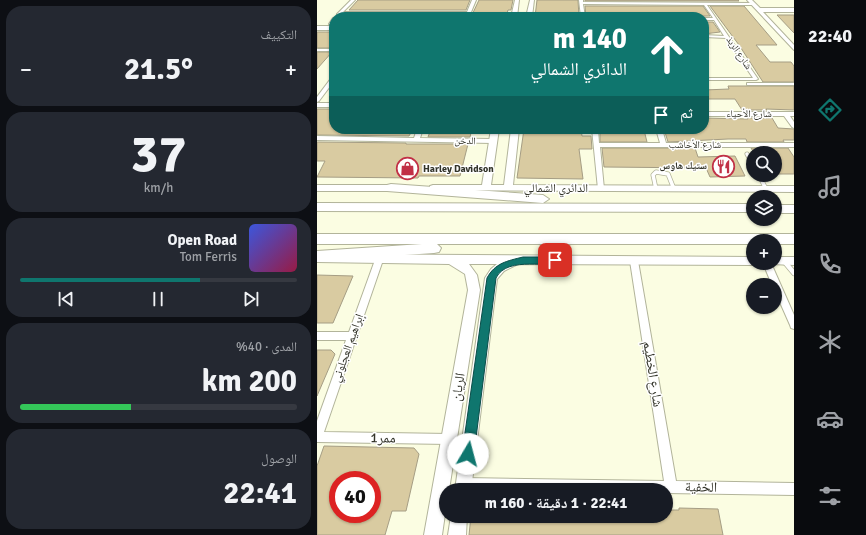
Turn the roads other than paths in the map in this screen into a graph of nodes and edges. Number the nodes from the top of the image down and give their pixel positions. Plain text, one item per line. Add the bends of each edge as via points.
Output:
1 (353, 0) edge
2 (474, 0) edge
3 (517, 0) edge
4 (532, 0) edge
5 (753, 1) edge
6 (581, 2) edge
7 (705, 4) junction
8 (763, 11) junction
9 (794, 11) edge
10 (341, 12) edge
11 (469, 12) edge
12 (515, 12) edge
13 (530, 12) edge
14 (582, 12) edge
15 (709, 19) edge
16 (715, 19) junction
17 (317, 23) edge
18 (329, 23) edge
19 (329, 24) edge
20 (317, 28) edge
21 (709, 36) edge
22 (727, 37) junction
23 (794, 40) edge
24 (794, 48) edge
25 (317, 50) edge
26 (329, 50) edge
27 (709, 79) edge
28 (329, 84) edge
29 (709, 84) edge
30 (794, 84) edge
31 (317, 99) edge
32 (317, 105) edge
33 (329, 105) edge
34 (709, 114) edge
35 (786, 114) junction
36 (794, 114) edge
37 (794, 126) edge
38 (418, 134) edge
39 (494, 134) edge
40 (514, 134) edge
41 (595, 134) edge
42 (660, 134) edge
43 (317, 138) edge
44 (415, 140) junction
45 (493, 141) junction
46 (596, 144) junction
47 (663, 145) junction
48 (794, 145) edge
49 (762, 182) edge
50 (317, 188) edge
51 (391, 188) junction
52 (486, 188) junction
53 (508, 188) junction
54 (601, 189) junction
55 (656, 189) junction
56 (674, 189) junction
57 (766, 189) junction
58 (794, 189) edge
59 (317, 207) edge
60 (661, 208) junction
61 (746, 208) edge
62 (782, 209) edge
63 (794, 209) edge
64 (317, 239) edge
65 (550, 239) junction
66 (794, 239) edge
67 (317, 257) edge
68 (379, 260) junction
69 (441, 260) junction
70 (523, 260) junction
71 (634, 261) junction
72 (746, 261) edge
73 (784, 261) edge
74 (770, 270) edge
75 (794, 273) edge
76 (473, 282) junction
77 (491, 282) junction
78 (794, 325) edge
79 (317, 336) edge
80 (353, 336) junction
81 (317, 436) edge
82 (449, 439) junction
83 (464, 483) edge
84 (671, 483) edge
85 (673, 486) edge
86 (794, 489) edge
87 (458, 523) edge
88 (433, 535) edge
89 (457, 535) edge

1 - 10 street
2 - 11 street
3 - 12 street
4 - 13 street
5 - 7 street
5 - 8 street
6 - 7 street
6 - 14 street
7 - 16 street, شارع الربذ
8 - 9 street
8 - 23 street
8 - 24 street
15 - 16 street
16 - 22 street, شارع الربذ
17 - 18 street
19 - 20 street
21 - 22 street
22 - 27 street, شارع الربذ via 756,79
25 - 26 street
28 - 31 street
29 - 30 street
32 - 33 street
34 - 35 street, شارع الأحياء
35 - 36 street, شارع الأحياء
35 - 37 street
38 - 44 street
39 - 45 street
40 - 53 street
41 - 46 street
42 - 47 street
43 - 44 street, الدخن
44 - 45 street, الدخن
45 - 52 street
46 - 47 street, شارع الأخاشب
46 - 54 street
47 - 48 street, شارع الأخاشب
49 - 57 lane
50 - 51 street, الدائري الشمالي
51 - 52 street, الدائري الشمالي
51 - 60 highway
52 - 53 street, الدائري الشمالي
53 - 54 street, الدائري الشمالي
54 - 55 street, الدائري الشمالي
55 - 56 street, الدائري الشمالي
55 - 56 lane via 653,175 656,172 668,174
56 - 57 street, الدائري الشمالي
57 - 58 street, الدائري الشمالي
59 - 60 highway, الدائري الشمالي
60 - 61 highway, الدائري الشمالي
62 - 63 highway
64 - 65 highway
65 - 66 highway
65 - 67 highway
67 - 68 street
68 - 69 street
68 - 80 street, إبراهيم العجلوني
69 - 70 street
69 - 76 street via 465,266 469,269
70 - 71 street
70 - 77 street, الريان via 502,266 495,271
71 - 72 street
71 - 84 street, شارع الخطيم
73 - 75 lane
74 - 78 street
76 - 77 street
76 - 82 street, الريان via 474,290
77 - 83 street, الريان
79 - 80 street
80 - 81 street, إبراهيم العجلوني
81 - 82 street, ممر1
82 - 88 street, الريان
85 - 86 street, الخفية
87 - 89 street

